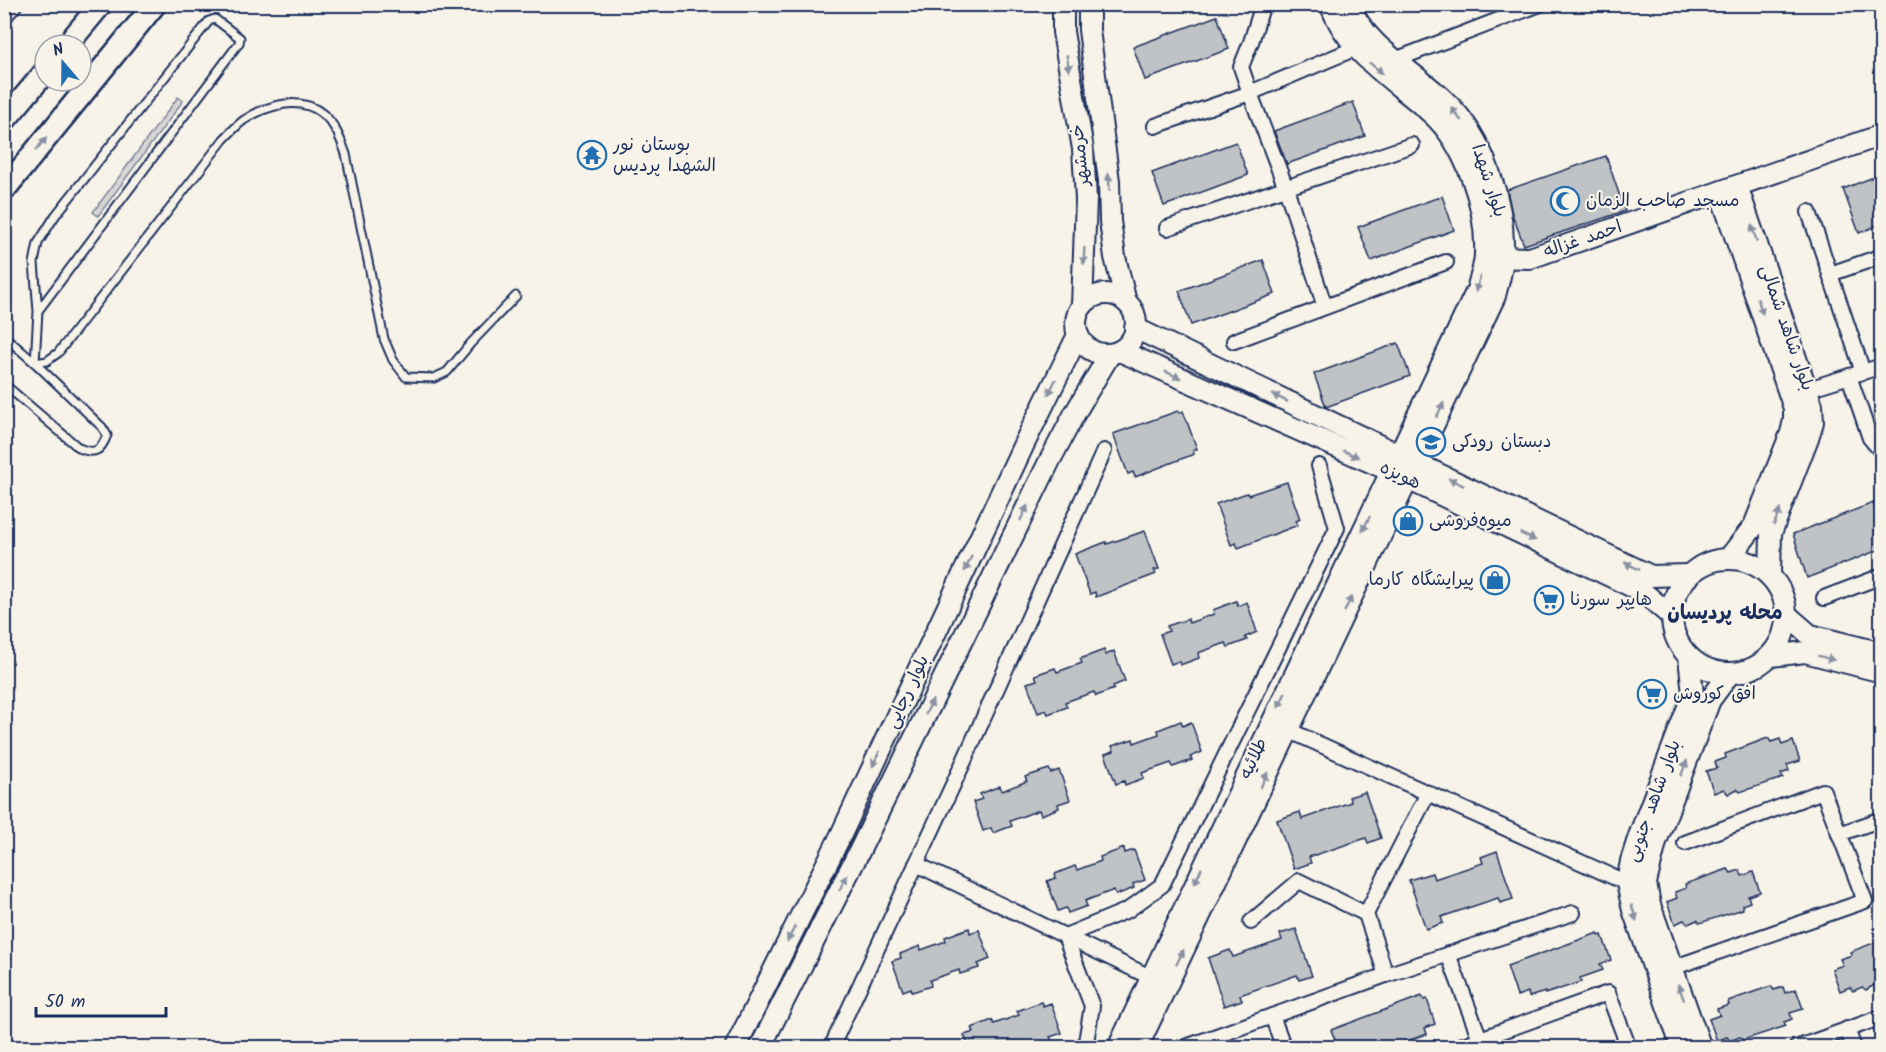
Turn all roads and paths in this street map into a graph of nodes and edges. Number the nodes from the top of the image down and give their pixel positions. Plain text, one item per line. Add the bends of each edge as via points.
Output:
1 (15, 4) edge
2 (101, 4) edge
3 (155, 4) edge
4 (1063, 4) edge
5 (1089, 4) edge
6 (1263, 4) edge
7 (1330, 4) edge
8 (1349, 4) edge
9 (1533, 6) edge
10 (4, 17) edge
11 (77, 33) edge
12 (1364, 43) junction
13 (1395, 60) junction
14 (33, 86) edge
15 (1413, 86) junction
16 (1250, 93) junction
17 (4, 121) edge
18 (1155, 126) dead end
19 (1881, 135) edge
20 (1412, 146) dead end
21 (1286, 189) junction
22 (1728, 189) junction
23 (4, 190) edge
24 (1809, 212) dead end
25 (1167, 228) dead end
26 (1881, 256) edge
27 (1494, 257) junction
28 (1446, 262) dead end
29 (1830, 274) junction
30 (516, 296) dead end
31 (1126, 302) junction
32 (1082, 306) junction
33 (1325, 307) junction
34 (38, 311) junction
35 (1136, 328) junction
36 (1078, 335) junction
37 (4, 336) edge
38 (1234, 341) dead end
39 (1115, 352) junction
40 (35, 363) junction
41 (1881, 366) edge
42 (1856, 374) junction
43 (4, 384) edge
44 (1808, 389) junction
45 (1104, 451) dead end
46 (1881, 452) edge
47 (1319, 466) dead end
48 (1403, 467) junction
49 (1729, 558) junction
50 (1770, 574) junction
51 (1688, 575) junction
52 (1881, 576) edge
53 (1824, 598) dead end
54 (1787, 615) junction
55 (1671, 616) junction
56 (1881, 653) edge
57 (1771, 656) junction
58 (1689, 657) junction
59 (1881, 672) edge
60 (1730, 674) junction
61 (1280, 727) junction
62 (1428, 793) junction
63 (1881, 819) edge
64 (1839, 834) junction
65 (1685, 843) dead end
66 (916, 864) junction
67 (1627, 883) junction
68 (1573, 913) dead end
69 (1366, 914) junction
70 (1251, 922) dead end
71 (1065, 936) junction
72 (1448, 954) junction
73 (1672, 968) junction
74 (1386, 975) junction
75 (1159, 981) junction
76 (1272, 1016) junction
77 (1881, 1017) edge
78 (1847, 1029) junction
79 (1480, 1039) junction
80 (735, 1047) edge
81 (760, 1047) edge
82 (831, 1047) edge
83 (1085, 1047) edge
84 (1118, 1047) edge
85 (1137, 1047) edge
86 (1183, 1047) edge
87 (1284, 1047) edge
88 (1455, 1047) edge
89 (1629, 1047) edge
90 (1682, 1047) edge
91 (1701, 1047) edge
92 (1796, 1047) edge
93 (1854, 1047) edge

1 - 10 street
2 - 11 main road
23 -> 3 main road
4 -> 32 street, خرمشهر via 1063,32 1083,149 1086,199
31 -> 5 street, خرمشهر via 1111,230
6 - 16 street via 1241,67
7 - 12 street, بلوار شهدا via 1338,24
8 - 12 street, بلوار شهدا
9 - 13 street
12 - 13 street, بلوار شهدا via 1380,48
12 -> 15 street, بلوار شهدا via 1367,60
12 - 16 street
13 - 15 street, بلوار شهدا
14 - 17 main road
15 - 27 street, بلوار شهدا via 1447,102 1476,139 1503,219
16 - 18 street
16 - 21 street
19 - 22 street, احمد غزاله
20 - 21 street
21 - 25 street
21 - 33 street
22 - 27 street, احمد غزاله via 1530,258
44 -> 22 street, بلوار شاهد شمالی
22 -> 49 street, بلوار شاهد شمالی via 1794,408 1791,433 1754,526
24 - 29 street
26 - 29 street
27 - 48 street, بلوار شهدا via 1494,296
28 - 33 street
29 - 42 street
30 - 40 lane via 447,372 434,378 406,377 384,339 346,154 339,137 323,114 292,102 267,108 230,133 58,353
31 - 32 street via 1109,294 1099,295
31 - 35 street via 1132,309
32 - 36 street via 1077,315
33 - 38 street
34 - 34 lane via 34,263 38,243 62,206 209,21 215,19 240,38 239,43
34 - 40 lane
35 - 39 street via 1133,337
48 -> 35 street, هویزه
36 - 39 street via 1091,350 1100,354
36 -> 80 street, بلوار رجایی via 839,839
37 - 40 lane
39 -> 48 street, هویزه
81 -> 39 street, بلوار رجایی via 1049,462
40 - 43 lane via 102,428 107,435 99,449 88,452 79,447
41 - 42 street
42 - 44 street
42 - 46 street via 1870,438
50 -> 44 street, بلوار شاهد شمالی via 1771,533 1813,423
45 - 66 street
47 - 71 street via 1337,528 1162,885 1128,910
51 -> 48 street, هویزه via 1651,576
48 -> 55 street, هویزه via 1643,592
48 - 61 street, طلائیه
49 - 50 street via 1751,562
49 - 51 street via 1707,562
50 - 54 street via 1783,593
51 - 55 street via 1676,594
52 - 53 street
54 - 56 street via 1810,635
54 - 57 street via 1783,637
55 - 58 street via 1676,638
57 -> 59 street via 1805,652
57 - 60 street via 1752,669
58 - 60 street via 1708,669
58 - 67 street, بلوار شاهد جنوبی via 1693,694 1639,836
73 -> 60 street, بلوار شاهد جنوبی via 1650,905 1646,883 1649,865 1710,700
61 - 62 street
61 - 75 street, طلائیه
62 - 67 street
62 - 69 street
63 - 64 street
64 - 65 street via 1823,791
64 - 73 street via 1865,901
66 - 71 street
66 - 82 street
67 -> 90 street, بلوار شاهد جنوبی
68 - 72 street
69 - 70 street via 1299,881
69 - 74 street
71 - 75 street
71 - 83 street via 1092,1006
72 - 74 street
72 - 79 street
91 -> 73 street, بلوار شاهد جنوبی
74 - 76 street
75 - 84 street, طلائیه
75 - 85 street, طلائیه
76 - 86 street
76 - 87 street
77 - 78 street
78 - 92 street
78 - 93 street
79 - 88 street
79 - 89 street via 1608,993

